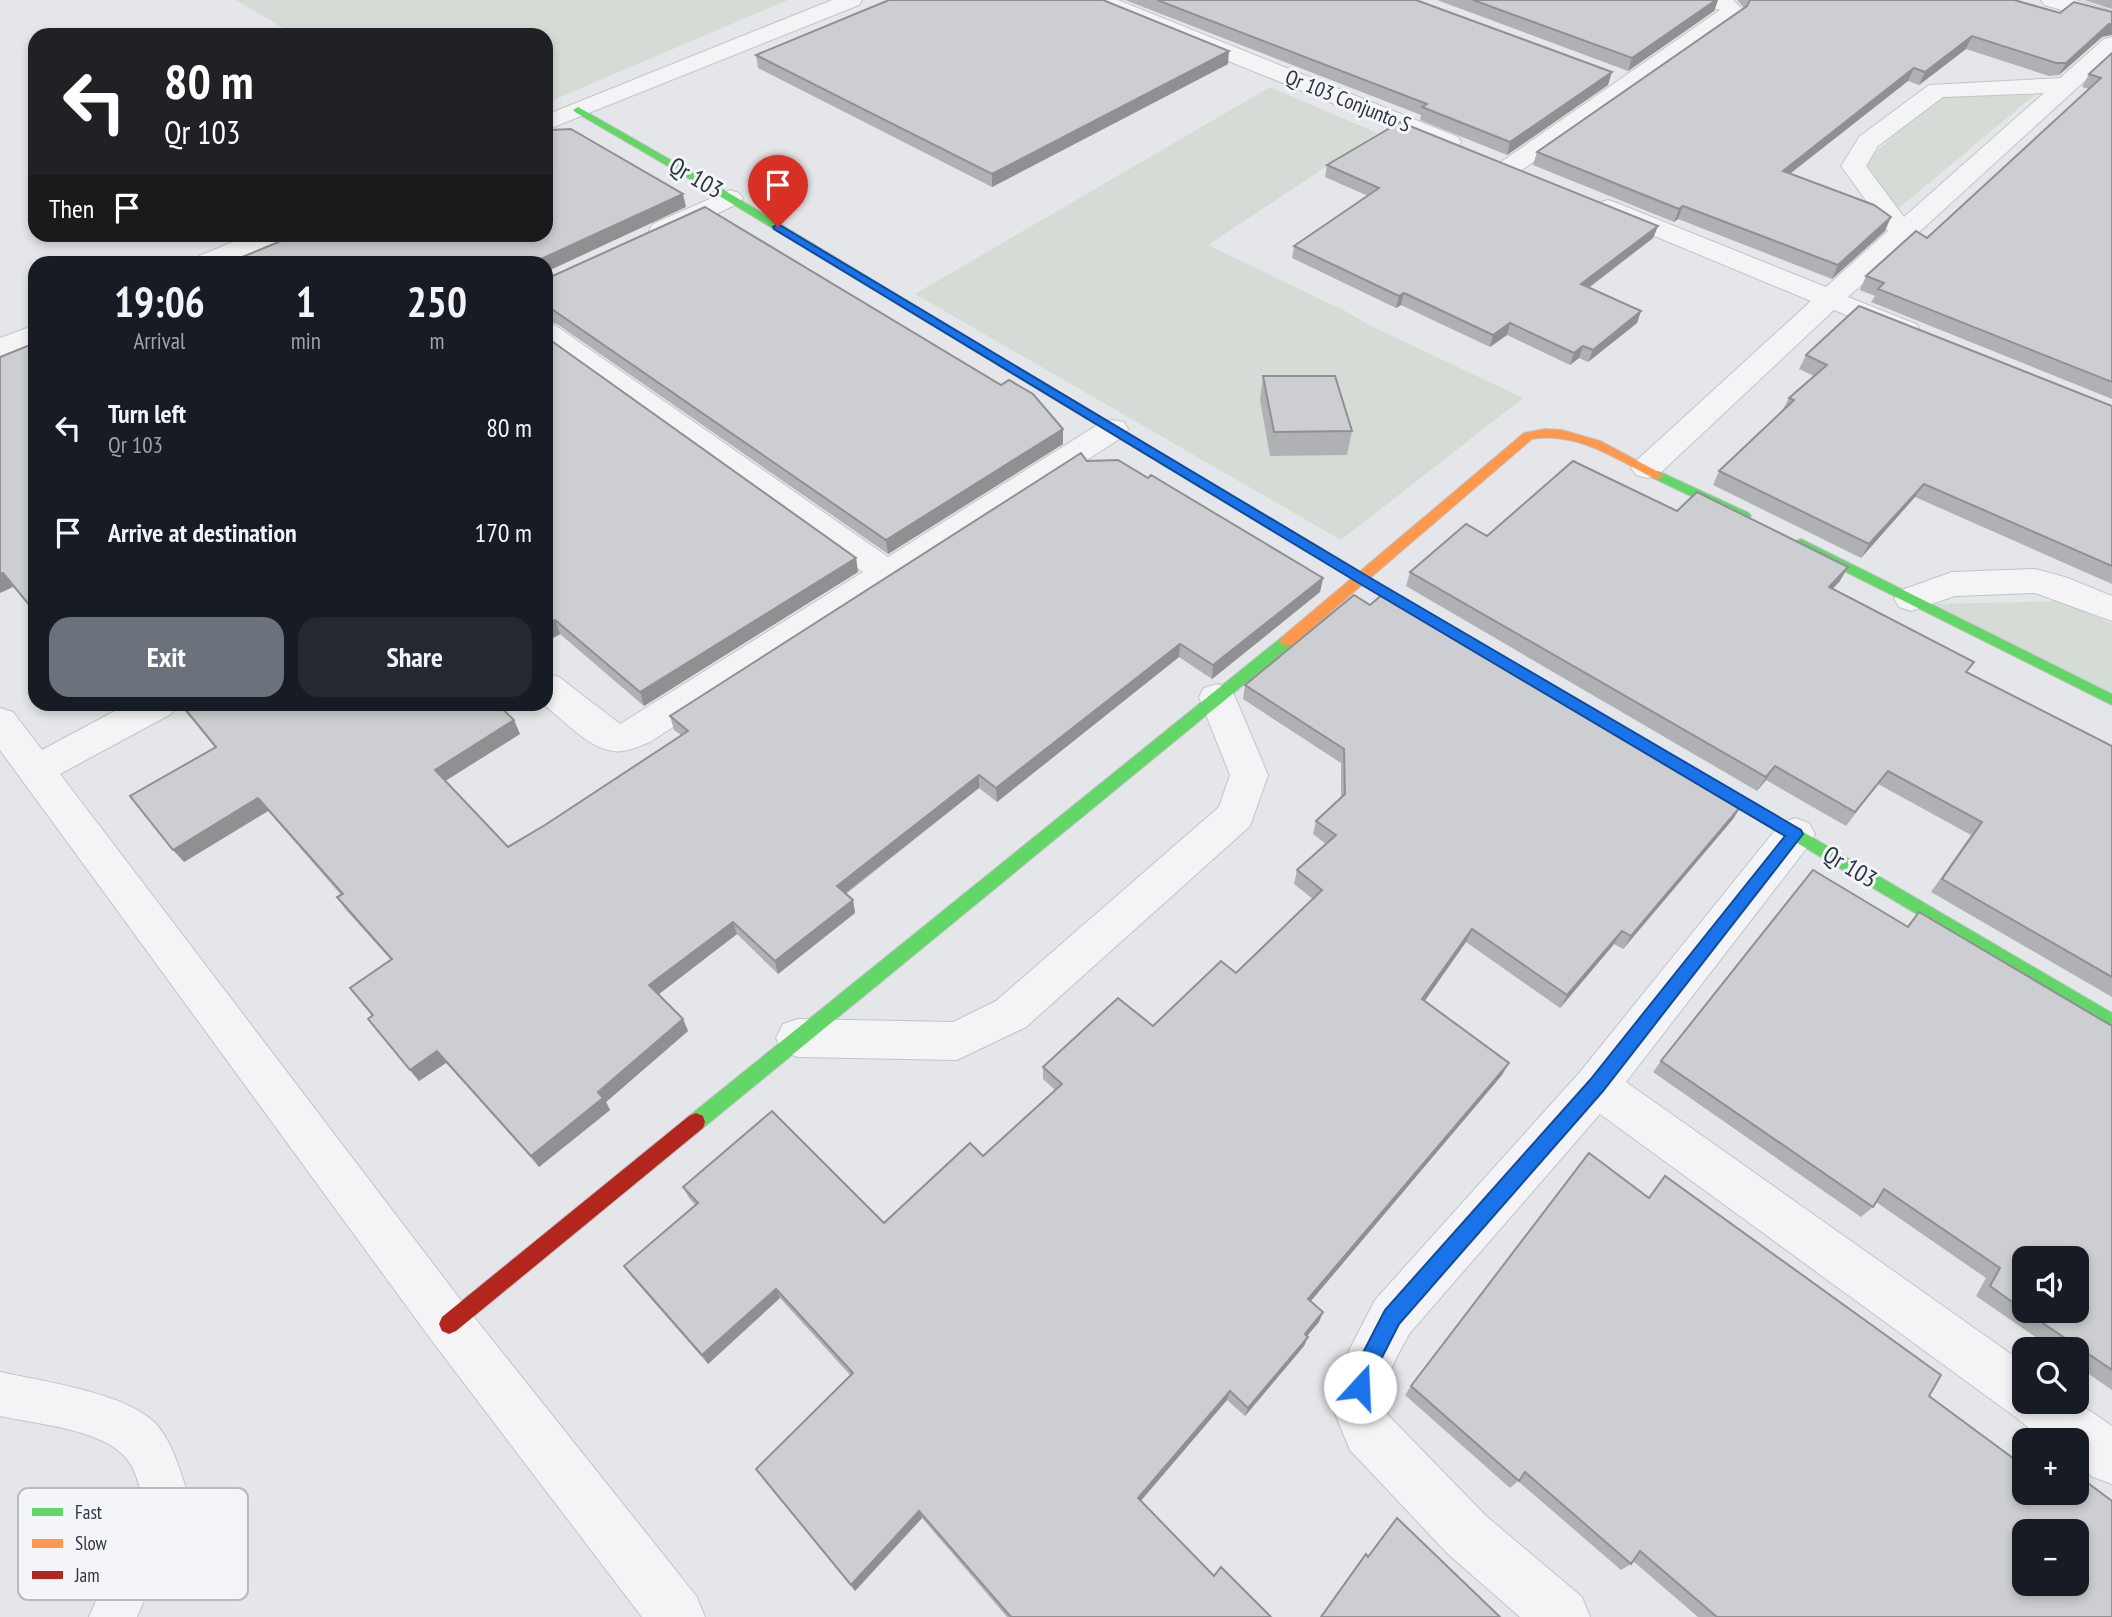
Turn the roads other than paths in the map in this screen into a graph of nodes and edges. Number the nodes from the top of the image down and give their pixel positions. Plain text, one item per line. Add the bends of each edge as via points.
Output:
1 (851, 0) edge
2 (1099, 0) edge
3 (1150, 0) edge
4 (1713, 0) edge
5 (2052, 0) edge
6 (1127, 11) junction
7 (2112, 18) edge
8 (2112, 44) edge
9 (1604, 72) edge
10 (1630, 82) junction
11 (2063, 85) junction
12 (578, 110) junction
13 (553, 120) edge
14 (1510, 167) junction
15 (1535, 177) edge
16 (730, 198) junction
17 (1586, 199) edge
18 (1902, 232) junction
19 (644, 239) edge
20 (257, 242) edge
21 (223, 256) edge
22 (1829, 299) junction
23 (28, 337) edge
24 (553, 337) edge
25 (1932, 340) edge
26 (0, 348) edge
27 (1113, 429) junction
28 (1647, 468) junction
29 (1755, 521) edge
30 (1791, 539) edge
31 (887, 573) junction
32 (1362, 579) junction
33 (1911, 599) junction
34 (2112, 608) edge
35 (553, 692) edge
36 (1217, 697) junction
37 (2112, 700) edge
38 (145, 711) edge
39 (0, 722) edge
40 (36, 770) junction
41 (1795, 834) junction
42 (2112, 1022) edge
43 (798, 1038) junction
44 (1596, 1086) junction
45 (449, 1324) junction
46 (2012, 1386) edge
47 (0, 1394) edge
48 (2051, 1414) edge
49 (2112, 1458) edge
50 (163, 1488) edge
51 (120, 1600) edge
52 (113, 1617) edge
53 (677, 1617) edge
54 (1562, 1617) edge

1 - 12 street
2 - 6 street, Qr 103 Conjunto S
3 - 6 street
4 - 10 street via 1733,11
5 - 7 street
6 - 14 street, Qr 103 Conjunto S
8 - 11 street
9 - 10 street
10 - 14 street
11 - 18 street
11 - 18 street via 1937,90 1870,141 1853,166
12 - 13 street
12 - 16 street, Qr 103
14 - 15 street, Qr 103 Conjunto S
16 - 19 street
16 - 27 street, Qr 103
17 - 22 street
18 - 22 street
20 - 21 street
22 - 25 street
22 - 28 street
23 - 26 street
24 - 31 street
27 - 31 street
27 - 32 street, Qr 103
28 - 29 street
28 - 32 street via 1580,437 1542,432 1528,436
30 - 33 street
31 - 35 street via 621,738 609,736
32 - 36 street
32 - 41 street, Qr 103
33 - 34 street via 1952,584 2035,580
33 - 37 street
36 - 43 street
36 - 43 street via 1249,775 1236,814 1011,1014 957,1041
38 - 40 street
39 - 40 street
40 - 45 street
41 - 42 street, Qr 103
41 - 44 street
43 - 45 street
44 - 46 street
44 - 54 street via 1392,1317 1364,1370 1357,1404 1368,1432 1467,1535
45 - 53 street
47 - 50 lane via 106,1420 136,1436 154,1462
48 - 49 street
51 - 52 lane

